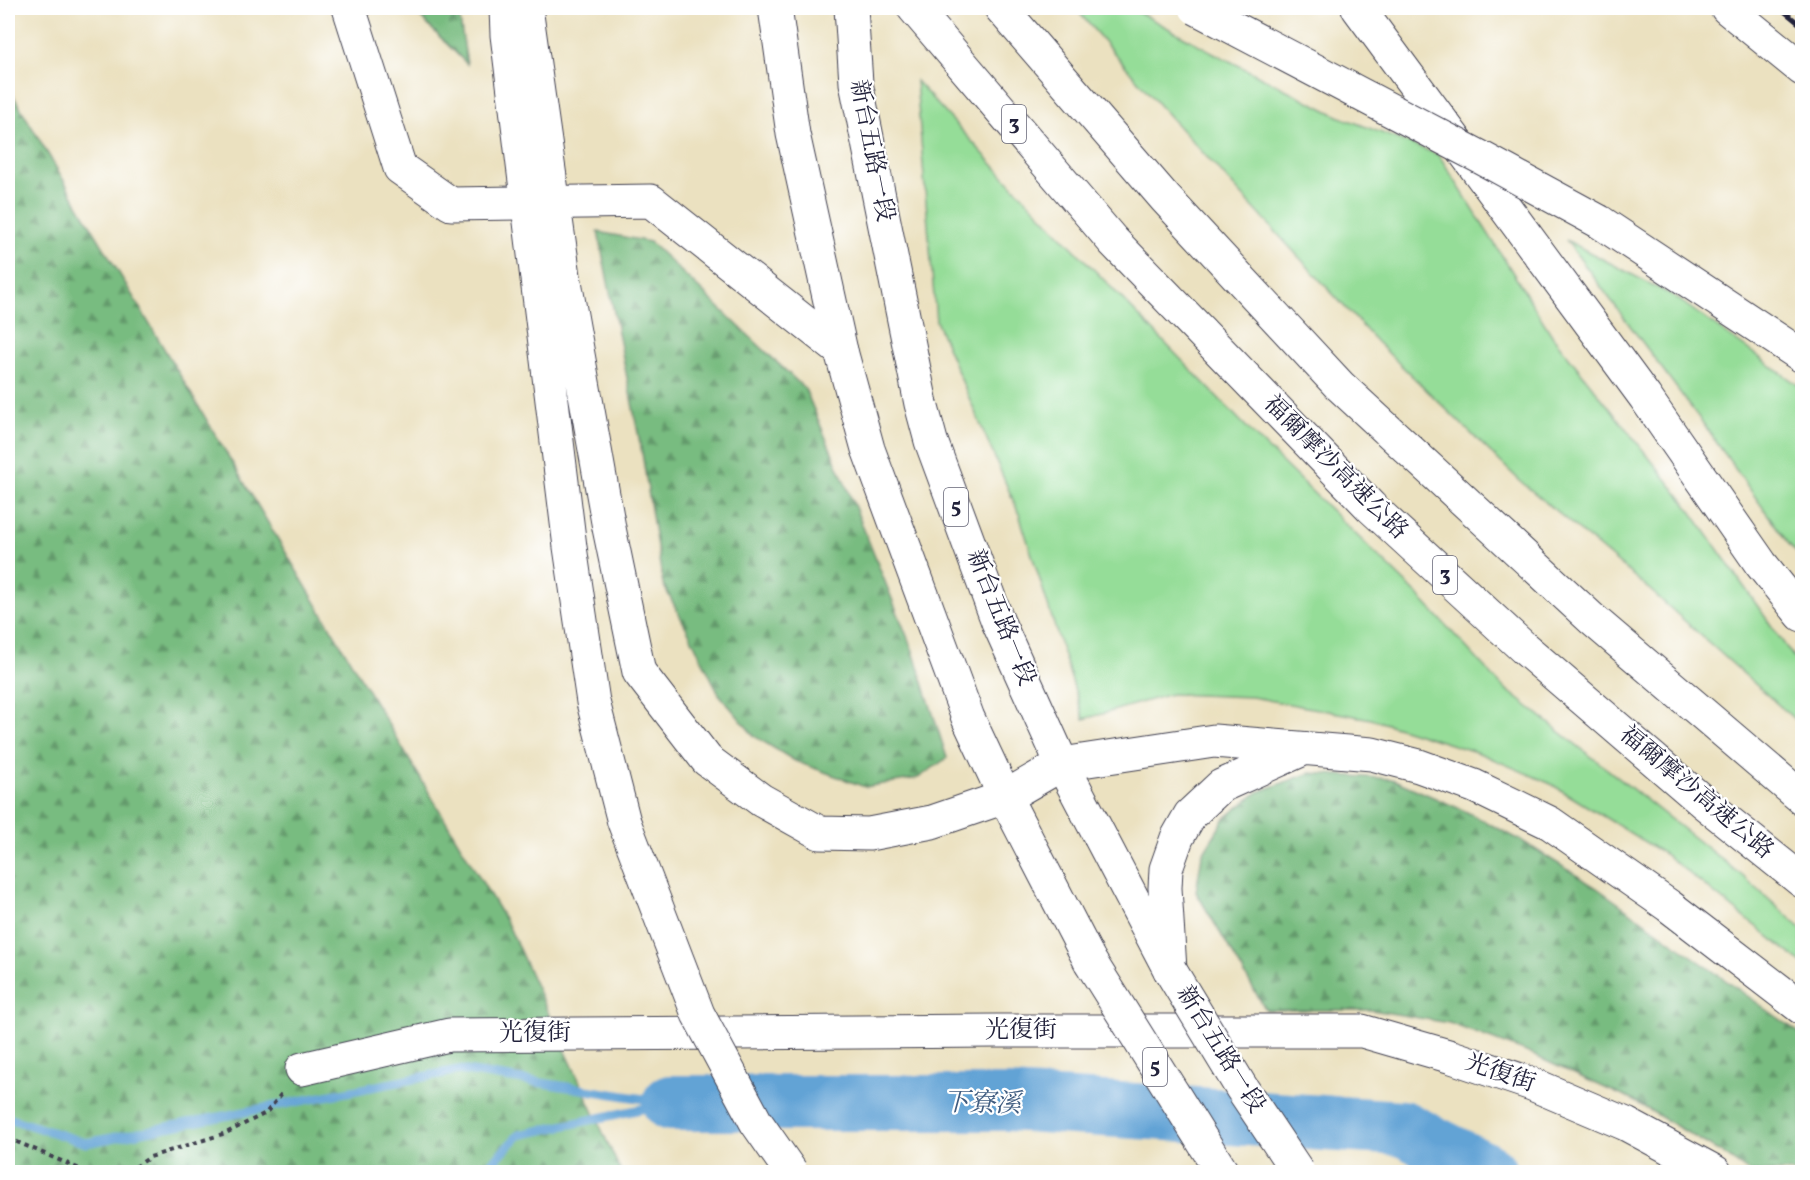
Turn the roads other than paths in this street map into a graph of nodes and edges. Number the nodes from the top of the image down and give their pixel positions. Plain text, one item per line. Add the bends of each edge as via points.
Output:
1 (349, 8) edge
2 (506, 8) edge
3 (526, 8) edge
4 (775, 8) edge
5 (851, 8) edge
6 (914, 8) edge
7 (1001, 8) edge
8 (1196, 8) edge
9 (1358, 8) edge
10 (1727, 8) edge
11 (1803, 69) edge
12 (541, 203) junction
13 (841, 351) junction
14 (1803, 356) edge
15 (1803, 615) edge
16 (1305, 748) junction
17 (1062, 764) junction
18 (1005, 797) junction
19 (1803, 798) edge
20 (1803, 881) edge
21 (1170, 970) junction
22 (1803, 1008) edge
23 (302, 1069) road end
24 (791, 1173) edge
25 (1222, 1173) edge
26 (1298, 1173) edge
27 (1715, 1173) edge

1 - 12 main road via 400,168 452,204
2 - 12 main road via 507,34
3 - 12 main road
4 - 13 main road, 5 via 793,134
5 - 17 main road, 新台五路一段 / 5 via 856,83 921,404 998,622
6 - 20 main road, 福爾摩沙高速公路 / 3 via 1113,241 1371,507 1524,648
7 - 19 main road via 1165,198 1339,385 1592,619
8 - 14 main road, bridge via 1600,222
9 - 15 main road via 1645,397 1761,564
10 - 11 main road
12 - 13 main road via 651,201
12 - 18 main road via 564,276 639,672 707,760 761,800 820,833 869,834 932,822
12 - 24 main road, bridge via 570,547 591,691 624,822 698,1014 756,1122
13 - 18 main road, 5 via 868,449 968,718
16 - 17 main road via 1214,741
16 - 21 main road via 1221,786 1190,815 1166,869
16 - 22 main road via 1372,754 1419,766 1474,786 1550,823 1669,906
17 - 18 main road
17 - 21 main road, 新台五路一段 / 5
18 - 25 main road, 5, bridge via 1090,961
21 - 26 main road, 新台五路一段 / 5, bridge
23 - 27 main road, 光復街 via 449,1035 1362,1031 1532,1084 1626,1124

